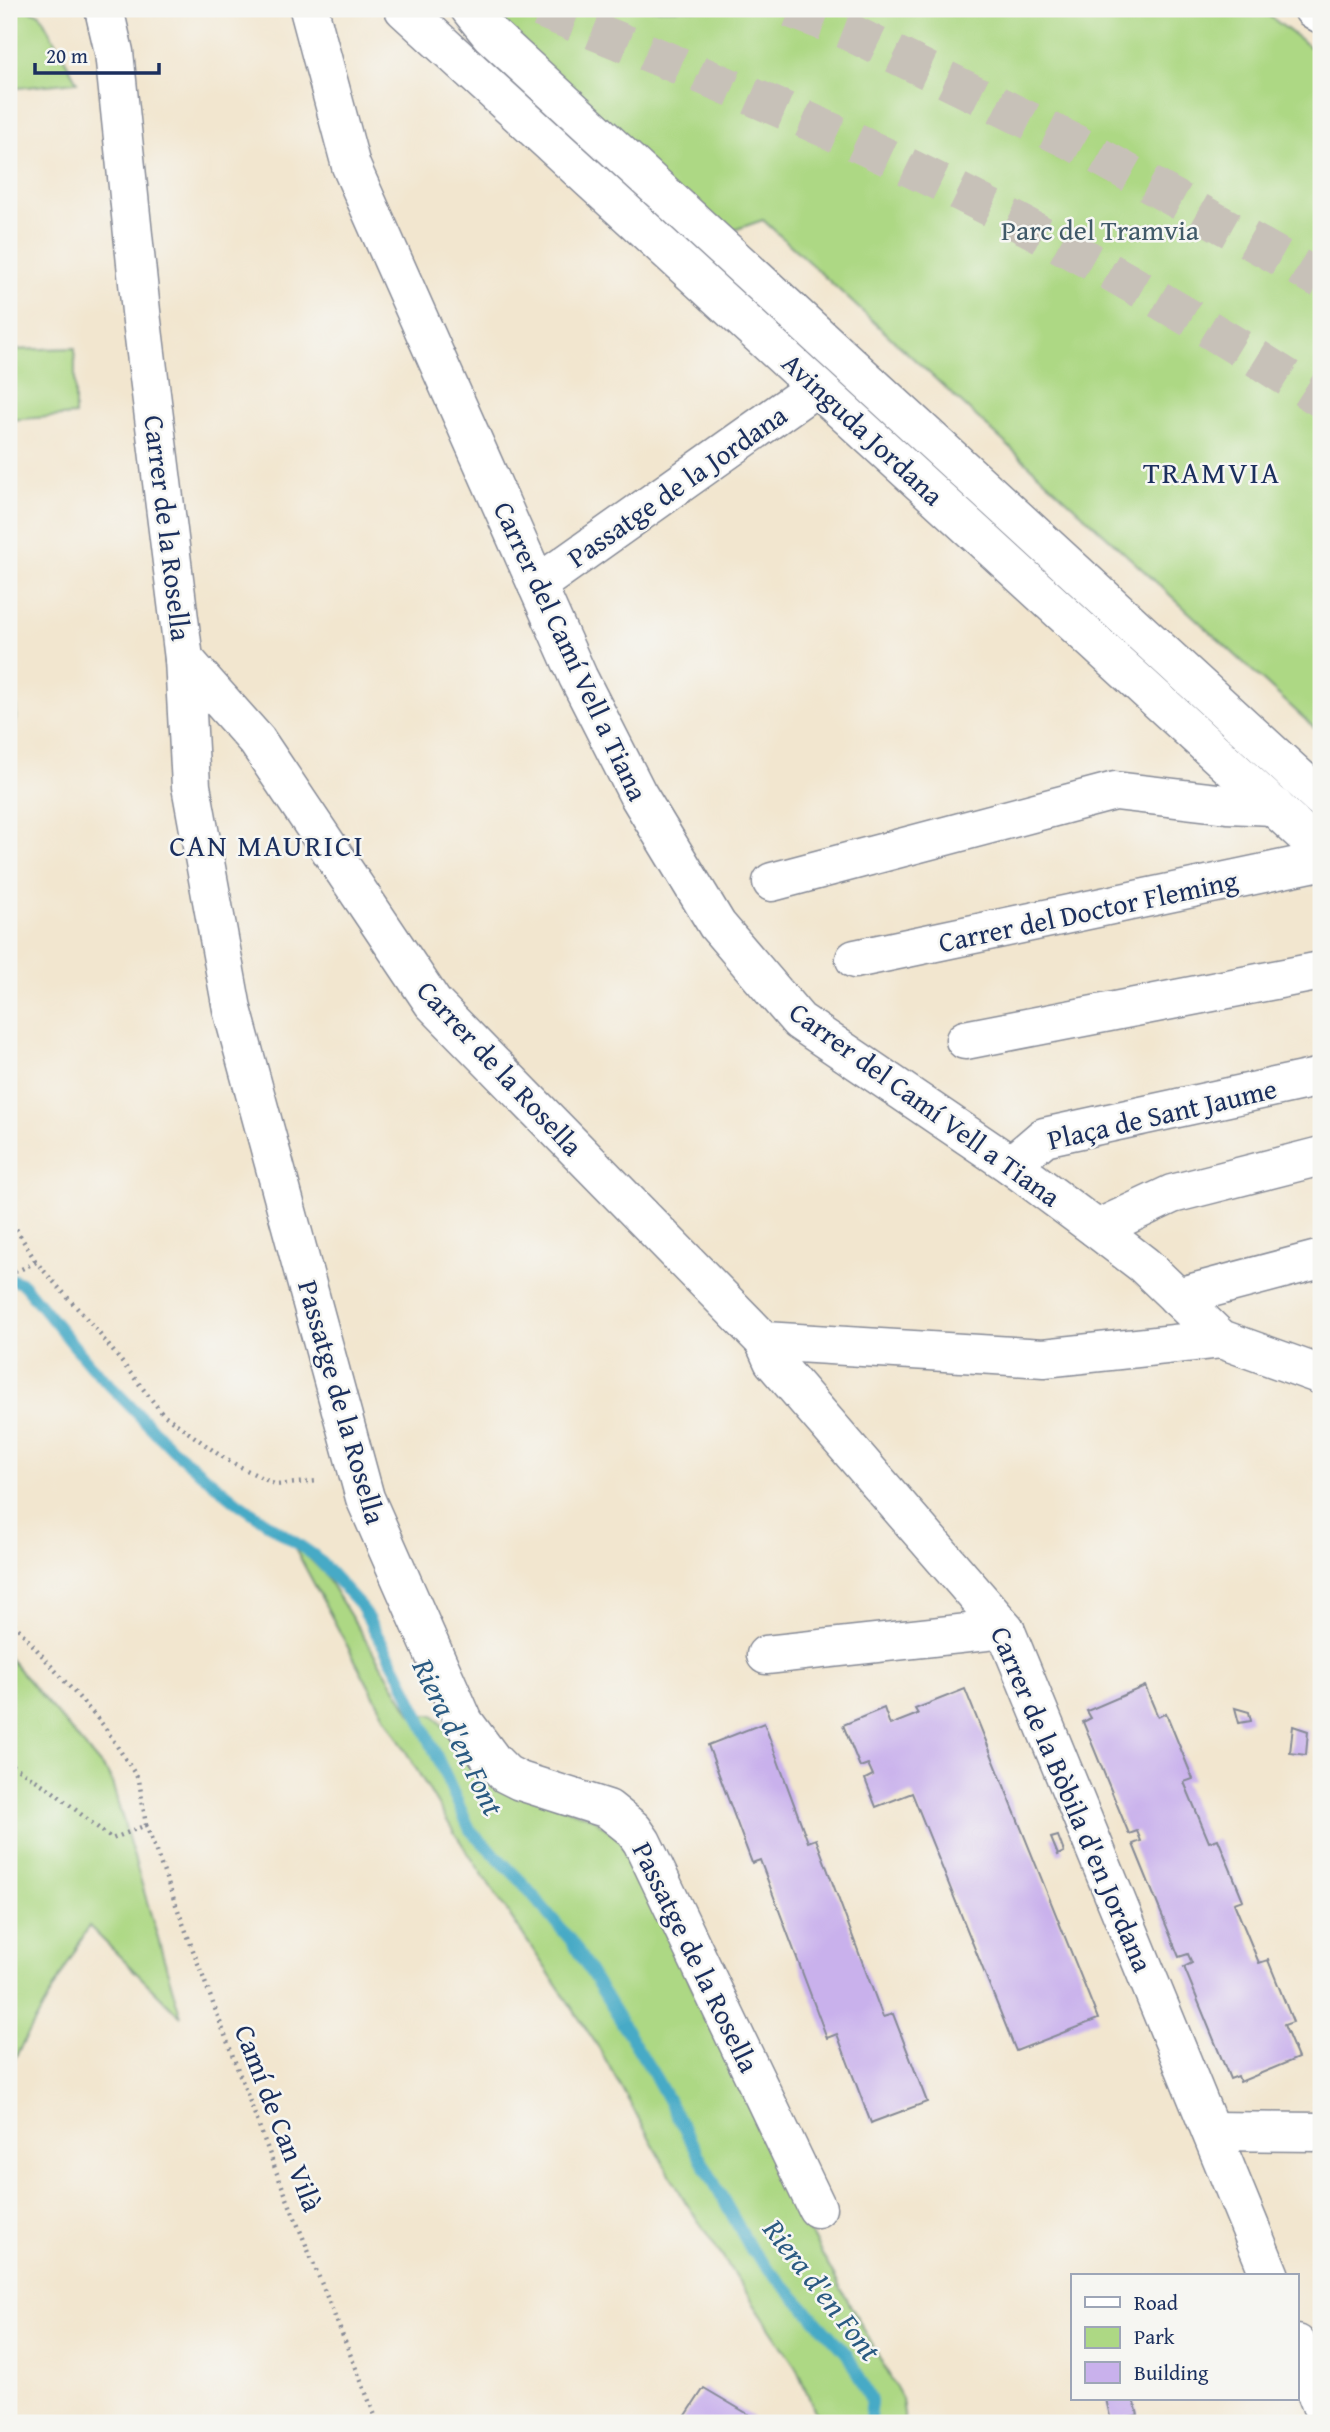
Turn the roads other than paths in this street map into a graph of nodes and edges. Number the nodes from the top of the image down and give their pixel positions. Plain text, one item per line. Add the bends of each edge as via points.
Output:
1 (104, 9) edge
2 (309, 9) edge
3 (404, 9) edge
4 (470, 9) edge
5 (1312, 9) edge
6 (1321, 14) edge
7 (816, 387) junction
8 (537, 586) junction
9 (184, 659) junction
10 (1321, 798) edge
11 (1274, 806) junction
12 (1321, 850) edge
13 (1321, 861) edge
14 (772, 882) dead end
15 (855, 958) dead end
16 (1321, 971) edge
17 (965, 1040) dead end
18 (1321, 1077) edge
19 (1321, 1156) edge
20 (1011, 1165) junction
21 (1097, 1229) junction
22 (1321, 1259) edge
23 (1177, 1297) junction
24 (1221, 1339) junction
25 (764, 1341) junction
26 (1321, 1375) edge
27 (1005, 1629) junction
28 (766, 1655) dead end
29 (1211, 2131) junction
30 (1321, 2132) edge
31 (817, 2208) dead end
32 (1268, 2274) edge
33 (1298, 2347) edge
34 (1321, 2405) edge

1 - 9 street, Carrer de la Rosella via 114,52
2 - 8 street, Carrer del Camí Vell a Tiana via 351,166
3 - 7 street, Avinguda Jordana
4 - 10 street, Avinguda Jordana via 490,34
5 - 6 street
7 - 8 street, Passatge de la Jordana
7 - 11 street, Avinguda Jordana
8 - 20 street, Carrer del Camí Vell a Tiana via 637,793 717,925 799,1021
9 - 25 street, Carrer de la Rosella via 257,741 433,1003
9 - 31 street, Passatge de la Rosella via 191,786 232,1009 365,1498 464,1722 493,1761 520,1781 608,1809 642,1842
11 - 12 street, Avinguda Jordana
11 - 14 street via 1115,791
13 - 15 street, Carrer del Doctor Fleming
16 - 17 street
18 - 20 street, Plaça de Sant Jaume via 1044,1137
19 - 21 street via 1172,1194
20 - 21 street, Carrer del Camí Vell a Tiana
21 - 23 street, Carrer del Camí Vell a Tiana
22 - 23 street
23 - 24 street, Carrer del Camí Vell a Tiana
24 - 25 street via 1044,1358
24 - 26 street, Carrer del Camí Vell a Tiana
25 - 27 street, Carrer de la Bòbila d'en Jordana via 773,1361
27 - 28 street
27 - 29 street, Carrer de la Bòbila d'en Jordana
29 - 30 street
29 - 32 street, Carrer de la Bòbila d'en Jordana
33 - 34 street

